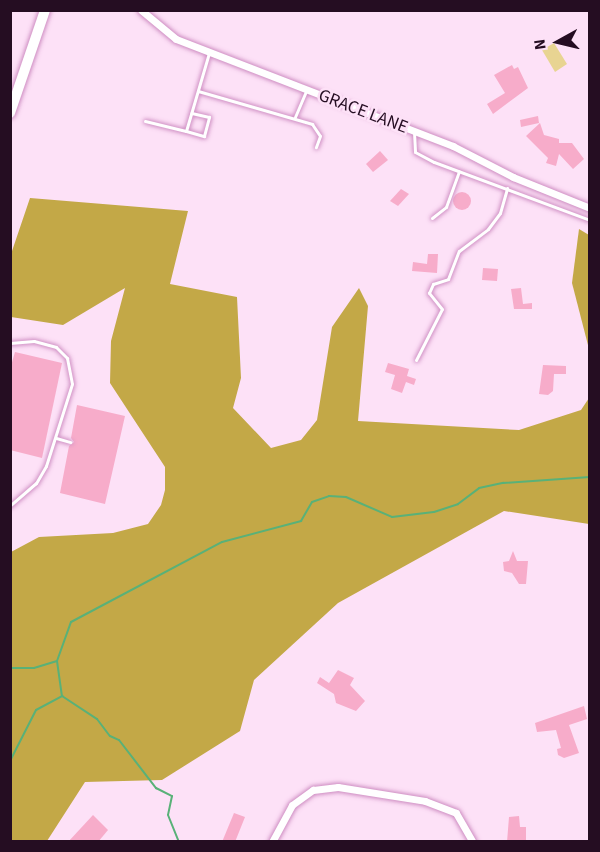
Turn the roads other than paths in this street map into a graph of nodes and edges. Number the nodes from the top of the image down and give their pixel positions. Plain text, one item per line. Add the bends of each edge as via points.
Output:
1 (45, 10) edge
2 (141, 10) edge
3 (209, 52) junction
4 (306, 90) junction
5 (198, 91) junction
6 (191, 113) junction
7 (10, 114) edge
8 (295, 117) junction
9 (145, 121) dead end
10 (186, 131) junction
11 (414, 132) junction
12 (316, 147) dead end
13 (459, 171) junction
14 (507, 188) junction
15 (590, 208) edge
16 (432, 218) dead end
17 (590, 220) edge
18 (10, 343) edge
19 (416, 360) dead end
20 (56, 438) junction
21 (70, 442) dead end
22 (10, 506) edge
23 (272, 842) edge
24 (473, 842) edge

1 - 7 main road
2 - 3 street, GRACE LANE via 176,39
3 - 4 street, GRACE LANE
3 - 5 lane
4 - 8 lane
4 - 11 street, GRACE LANE
5 - 6 lane
5 - 8 lane
6 - 10 lane
6 - 10 lane via 209,117 204,136
8 - 12 lane via 318,130
9 - 10 lane
11 - 13 lane via 415,152
11 - 15 street, GRACE LANE
13 - 14 lane
13 - 16 lane via 446,207
14 - 17 lane
14 - 19 lane via 500,213 488,229 459,251 453,259 451,276 433,284 429,293 442,309
18 - 20 lane via 34,341 56,347 67,358 72,384
20 - 21 lane
20 - 22 lane via 36,483
23 - 24 street via 292,805 313,790 338,787 425,801 456,813

